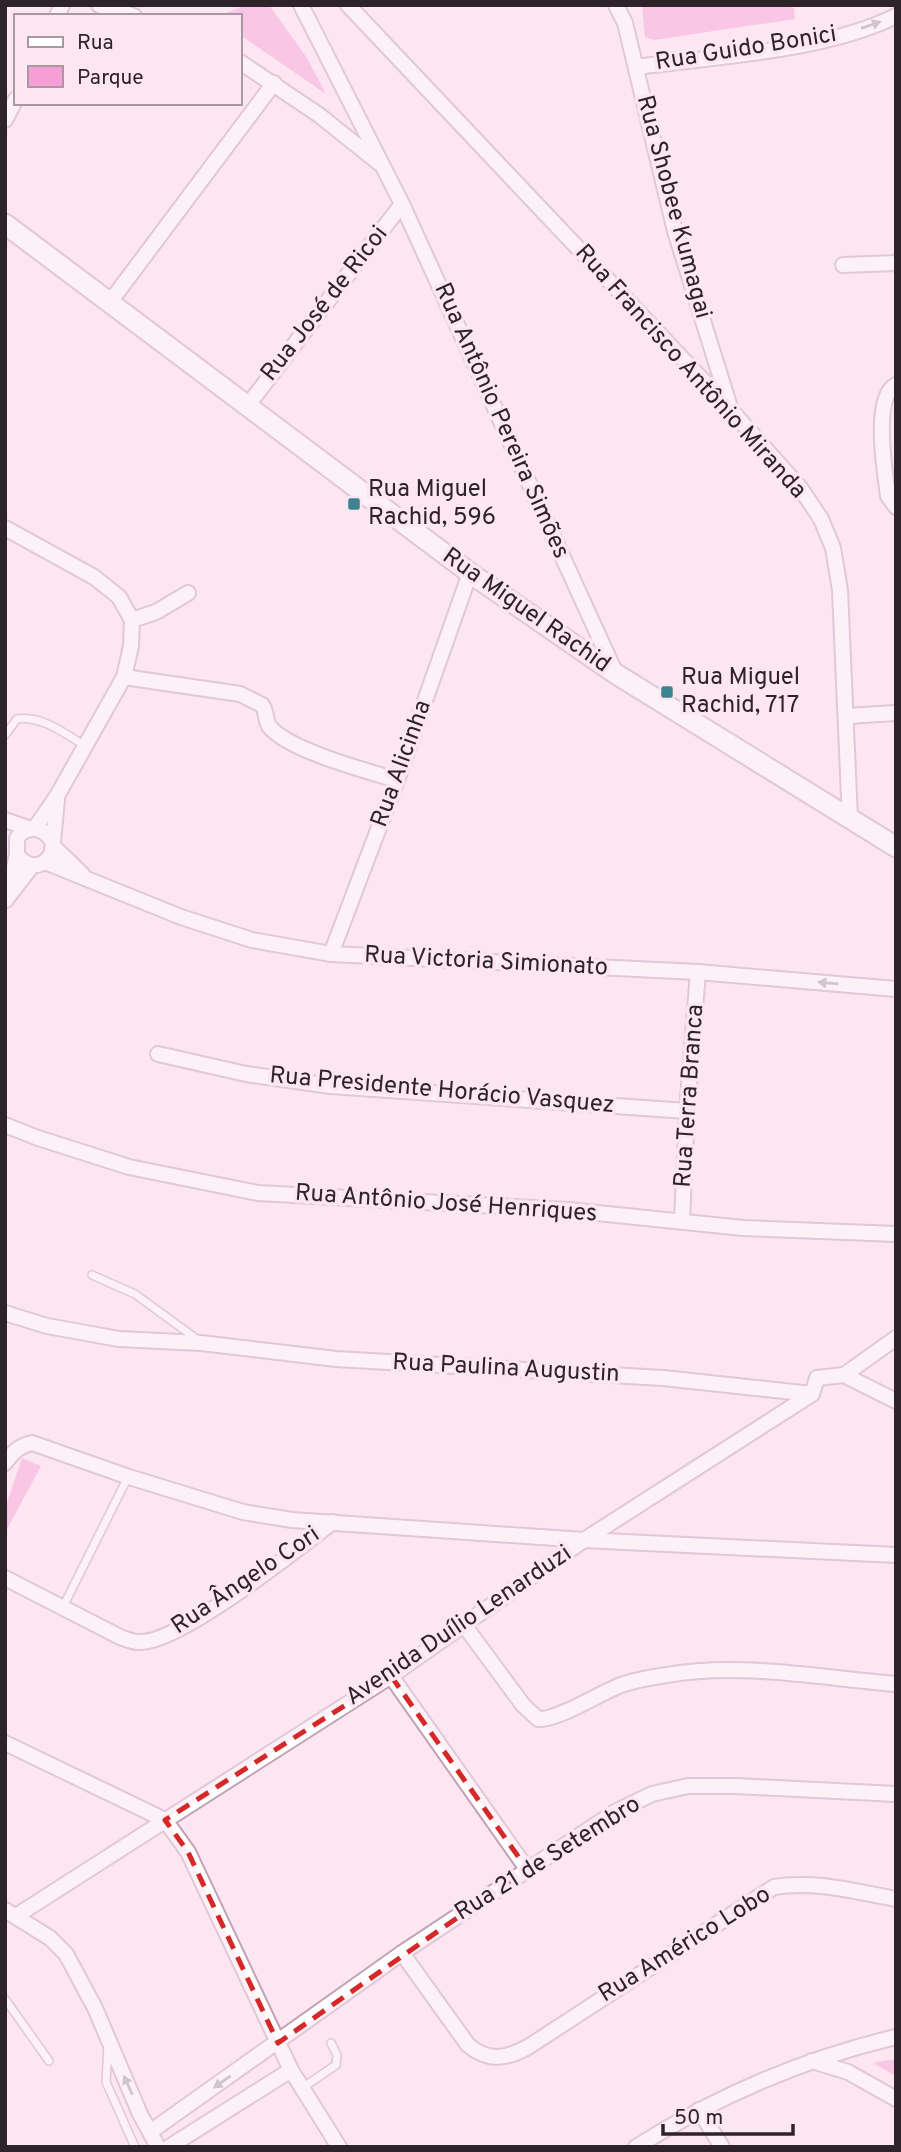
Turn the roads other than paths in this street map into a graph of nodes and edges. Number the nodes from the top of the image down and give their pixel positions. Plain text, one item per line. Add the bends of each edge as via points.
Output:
1 (99, 5) edge
2 (301, 5) edge
3 (348, 5) edge
4 (616, 5) edge
5 (128, 14) edge
6 (896, 16) edge
7 (242, 63) edge
8 (636, 67) junction
9 (274, 83) junction
10 (14, 103) edge
11 (5, 120) edge
12 (385, 169) junction
13 (402, 204) junction
14 (5, 224) edge
15 (896, 263) edge
16 (843, 265) dead end
17 (110, 302) junction
18 (896, 385) edge
19 (248, 405) junction
20 (730, 409) junction
21 (896, 507) edge
22 (5, 528) edge
23 (470, 573) junction
24 (188, 593) dead end
25 (132, 620) junction
26 (616, 674) junction
27 (124, 677) junction
28 (896, 713) edge
29 (847, 716) junction
30 (5, 735) edge
31 (85, 746) junction
32 (397, 780) junction
33 (58, 796) junction
34 (5, 820) edge
35 (850, 820) junction
36 (33, 828) junction
37 (52, 842) junction
38 (896, 847) edge
39 (12, 849) edge
40 (39, 864) junction
41 (88, 880) junction
42 (6, 901) edge
43 (331, 954) junction
44 (698, 972) junction
45 (896, 989) edge
46 (158, 1054) dead end
47 (687, 1111) junction
48 (5, 1125) edge
49 (682, 1220) junction
50 (896, 1234) edge
51 (92, 1275) dead end
52 (5, 1313) edge
53 (896, 1338) edge
54 (201, 1343) junction
55 (844, 1375) junction
56 (812, 1394) junction
57 (896, 1401) edge
58 (5, 1463) edge
59 (129, 1477) junction
60 (333, 1522) junction
61 (584, 1540) junction
62 (896, 1555) edge
63 (5, 1578) edge
64 (63, 1607) junction
65 (464, 1625) junction
66 (391, 1676) junction
67 (896, 1684) edge
68 (5, 1743) edge
69 (896, 1794) edge
70 (165, 1820) junction
71 (527, 1870) junction
72 (896, 1899) edge
73 (11, 1913) edge
74 (402, 1953) junction
75 (5, 1999) edge
76 (896, 2037) edge
77 (109, 2042) junction
78 (278, 2043) junction
79 (331, 2043) dead end
80 (812, 2060) junction
81 (49, 2062) dead end
82 (291, 2070) junction
83 (302, 2088) junction
84 (896, 2099) edge
85 (699, 2110) junction
86 (150, 2132) junction
87 (135, 2147) edge
88 (158, 2147) edge
89 (169, 2147) edge
90 (340, 2147) edge
91 (636, 2147) edge
92 (722, 2147) edge

1 - 5 street
2 - 12 street, Rua Antônio Pereira Simões
3 - 20 street, Rua Francisco Antônio Miranda
4 - 8 street, Rua Shobee Kumagai
8 -> 6 street, Rua Guido Bonici via 798,45
7 - 9 street, Rua Antônio Pereira Simões
8 - 20 street, Rua Shobee Kumagai via 675,231
9 - 12 street, Rua Antônio Pereira Simões
9 - 17 street
10 - 11 street
12 - 13 street, Rua Antônio Pereira Simões
13 - 19 street, Rua José de Ricoi
13 - 26 street, Rua Antônio Pereira Simões
14 - 17 main road, Rua Miguel Rachid
15 - 16 street
17 - 19 main road, Rua Miguel Rachid
18 - 21 street via 887,393 882,416 888,496
19 - 23 main road, Rua Miguel Rachid
20 - 29 street, Rua Francisco Antônio Miranda via 801,489 833,548
22 - 25 street via 94,577 118,597
23 - 26 main road, Rua Miguel Rachid
23 - 32 street, Rua Alicinha
24 - 25 street
25 - 27 street
26 - 35 main road, Rua Miguel Rachid
27 - 31 street
27 - 32 street via 240,694 262,705 266,720 290,742
28 - 29 street
29 - 35 street, Rua Francisco Antônio Miranda
30 - 31 lane via 17,719 24,718 49,725
31 - 33 street
32 - 43 street, Rua Alicinha
33 - 36 street
33 - 37 street
34 - 36 street
35 - 38 main road, Rua Miguel Rachid
36 - 37 street via 42,830
36 - 39 street via 20,834
37 - 40 street via 52,852
37 - 41 street
39 - 40 street via 26,864
39 - 42 street
40 - 41 street
40 - 42 street
41 - 43 street, Rua Victoria Simionato via 181,918 253,940
43 - 44 street, Rua Victoria Simionato
45 -> 44 street, Rua Victoria Simionato
44 - 47 street, Rua Terra Branca
46 - 47 street, Rua Presidente Horácio Vasquez via 246,1074 331,1086
47 - 49 street, Rua Terra Branca
48 - 49 street, Rua Antônio José Henriques via 129,1167 258,1192
49 - 50 street, Rua Antônio José Henriques via 743,1228
51 - 54 lane, Rua Paulina Augustin via 135,1294
52 - 54 street, Rua Paulina Augustin via 120,1339
53 - 55 street, Avenida Duílio Lenarduzi
54 - 56 street, Rua Paulina Augustin via 336,1359 640,1376
55 - 56 street, Avenida Duílio Lenarduzi via 817,1378
55 - 57 street
56 - 61 street, Avenida Duílio Lenarduzi
58 - 59 street via 13,1452 33,1443
59 - 60 street via 243,1512
59 - 64 lane
60 - 61 street
60 - 64 street, Rua Ângelo Cori via 197,1619 155,1640 139,1643 120,1637
61 - 62 street
61 - 65 street, Avenida Duílio Lenarduzi
63 - 64 street, Rua Ângelo Cori
65 - 66 street, Avenida Duílio Lenarduzi
65 - 67 street via 538,1719 548,1719 628,1683 700,1671 762,1671
66 - 70 street, Avenida Duílio Lenarduzi
66 - 71 street
68 - 70 street
69 - 71 street, Rua 21 de Setembro via 688,1786 652,1794 615,1812
70 - 73 street, Avenida Duílio Lenarduzi
70 - 78 street via 188,1852
71 - 74 street, Rua 21 de Setembro
72 - 74 street, Rua Américo Lobo via 790,1884 774,1887 528,2047 491,2058 478,2054 449,2021
73 - 77 street via 66,1954
74 - 78 street, Rua 21 de Setembro
75 - 81 lane
76 - 80 street
86 -> 77 street
77 - 87 lane via 106,2082
78 - 82 street
78 -> 86 street, Rua 21 de Setembro
79 - 83 lane via 336,2065
80 - 84 street via 848,2072
80 - 85 street
82 - 83 street
82 - 89 street
83 - 90 street
85 - 91 street
85 - 92 street
86 - 88 street

